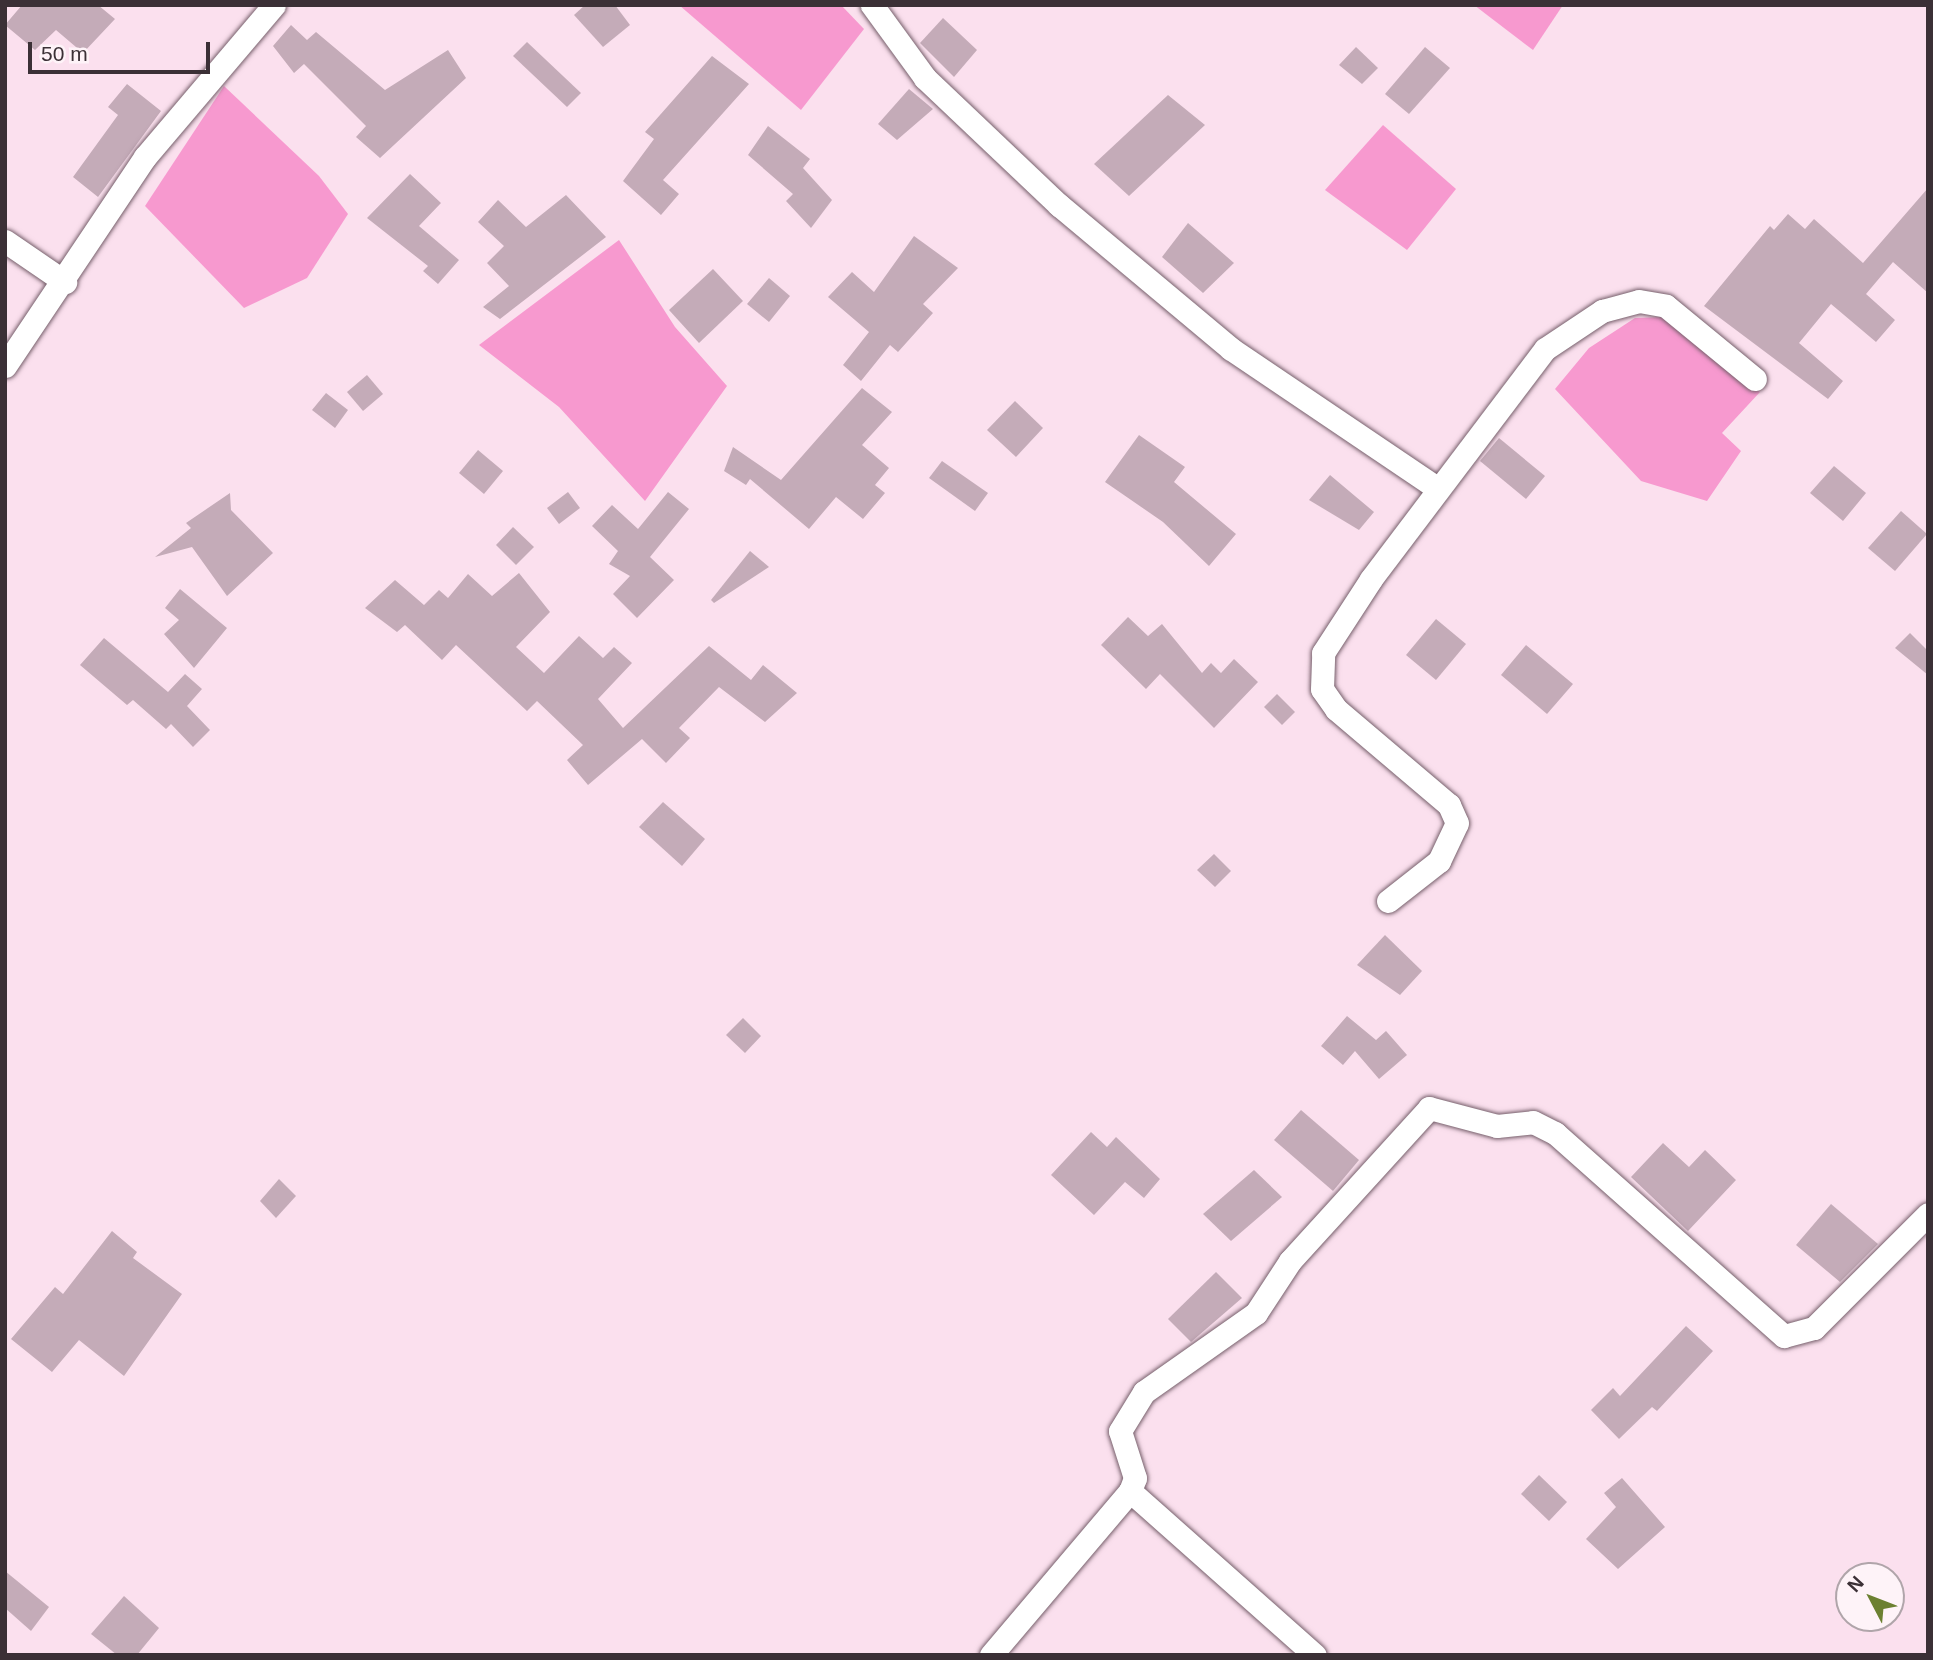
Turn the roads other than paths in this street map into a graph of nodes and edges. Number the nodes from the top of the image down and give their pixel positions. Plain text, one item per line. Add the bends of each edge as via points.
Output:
1 (274, 5) edge
2 (872, 5) edge
3 (5, 242) edge
4 (65, 282) junction
5 (5, 366) edge
6 (1755, 379) dead end
7 (1437, 488) junction
8 (1388, 901) dead end
9 (1928, 1214) edge
10 (1130, 1491) junction
11 (991, 1655) edge
12 (1315, 1655) edge

1 - 4 street via 145,157
2 - 7 street via 925,78 1059,205 1231,349
3 - 4 street
4 - 5 street
6 - 7 street via 1665,306 1620,302 1545,349 1486,434
7 - 8 street via 1330,642 1320,671 1322,689 1336,709 1449,805 1457,823 1439,861
9 - 10 street via 1814,1328 1784,1336 1555,1133 1533,1122 1497,1126 1429,1108 1290,1261 1256,1313 1144,1392 1126,1414 1120,1431 1135,1478
10 - 11 street
10 - 12 street

